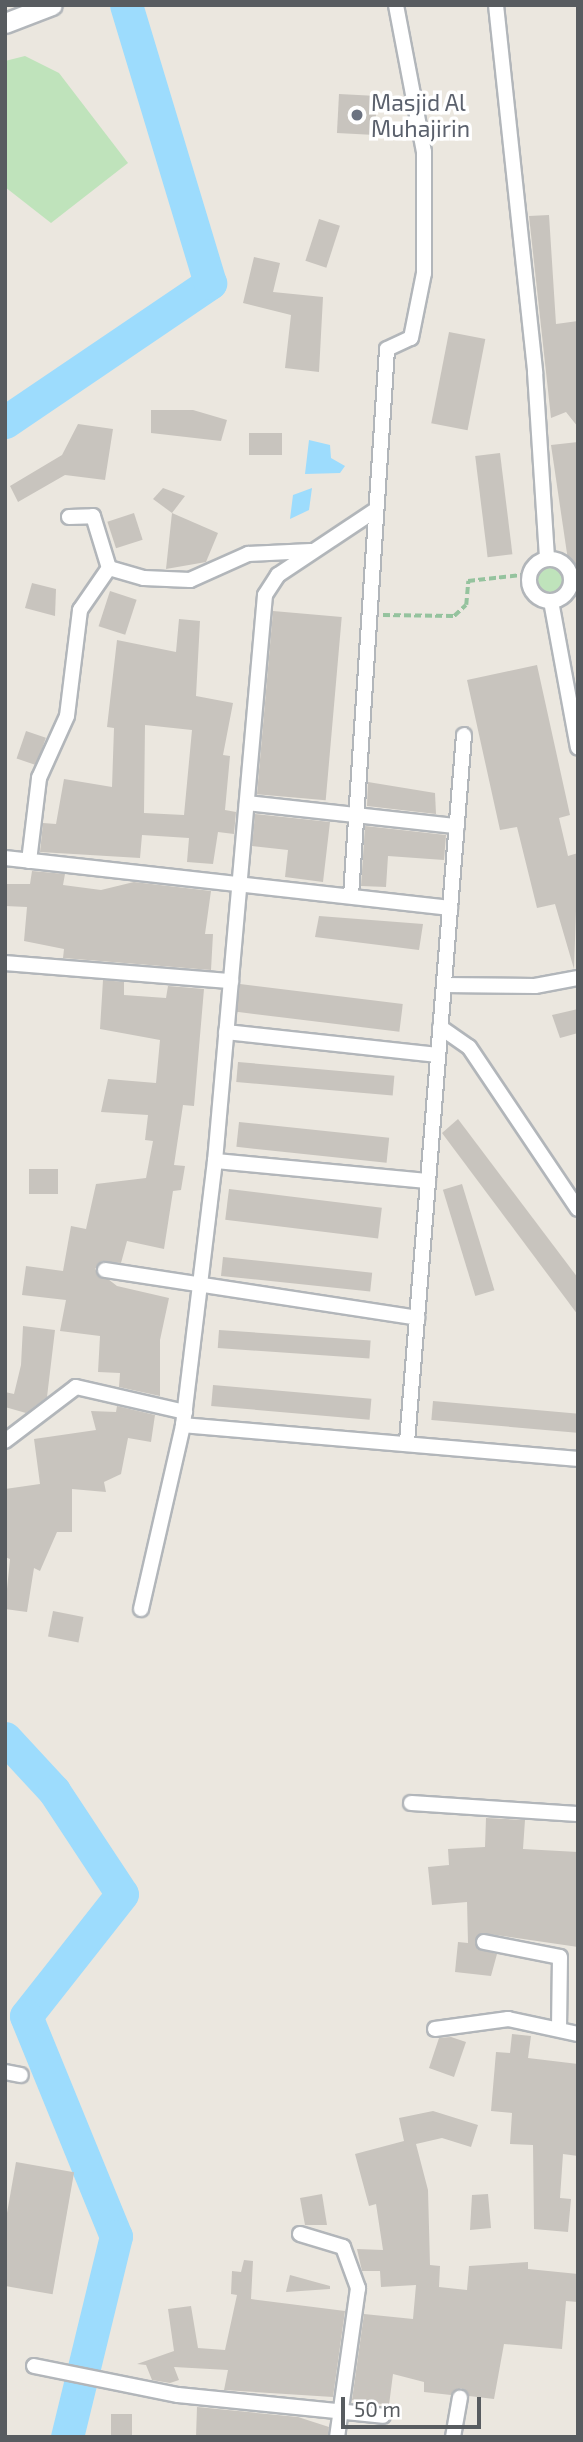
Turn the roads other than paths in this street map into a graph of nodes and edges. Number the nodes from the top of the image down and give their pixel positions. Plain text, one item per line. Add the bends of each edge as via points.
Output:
1 (52, 5) edge
2 (396, 5) edge
3 (496, 5) edge
4 (14, 16) edge
5 (374, 511) junction
6 (69, 517) dead end
7 (311, 551) junction
8 (547, 559) junction
9 (109, 568) junction
10 (574, 577) edge
11 (551, 601) junction
12 (464, 735) dead end
13 (578, 748) edge
14 (247, 803) junction
15 (356, 814) junction
16 (457, 826) junction
17 (5, 859) edge
18 (29, 861) junction
19 (240, 884) junction
20 (351, 896) junction
21 (450, 908) junction
22 (5, 963) edge
23 (578, 978) edge
24 (231, 981) junction
25 (444, 985) junction
26 (440, 1027) junction
27 (226, 1032) junction
28 (438, 1055) junction
29 (215, 1161) junction
30 (428, 1181) junction
31 (578, 1209) edge
32 (105, 1270) dead end
33 (200, 1288) junction
34 (417, 1318) junction
35 (184, 1418) junction
36 (5, 1441) edge
37 (407, 1442) junction
38 (578, 1459) edge
39 (141, 1609) dead end
40 (411, 1803) dead end
41 (578, 1814) edge
42 (484, 1942) dead end
43 (559, 2027) junction
44 (435, 2029) dead end
45 (578, 2034) edge
46 (5, 2072) edge
47 (21, 2074) dead end
48 (300, 2234) dead end
49 (34, 2366) dead end
50 (460, 2398) dead end
51 (340, 2411) junction
52 (383, 2416) dead end
53 (337, 2437) edge
54 (453, 2437) edge

1 - 4 street
2 - 5 street via 424,152 424,273 411,338 387,349
3 - 8 street via 534,358
5 - 7 street
5 - 15 street
6 - 9 street via 93,516
7 - 9 street via 248,554 205,576 172,582
7 - 14 street via 278,575 265,595
8 - 10 street via 563,563
8 - 11 street via 530,573 535,595
9 - 18 street via 80,610 66,716 39,778
10 - 11 street via 564,596
11 - 13 street
12 - 16 street
14 - 15 street
14 - 19 street
15 - 16 street
15 - 20 street
16 - 21 street
17 - 18 street
18 - 19 street
19 - 20 street
19 - 24 street
20 - 21 street
21 - 25 street
22 - 24 street
23 - 25 street via 535,986
24 - 27 street
25 - 26 street
26 - 28 street
26 - 31 street via 469,1047
27 - 28 street
27 - 29 street
28 - 30 street
29 - 30 street
29 - 33 street
30 - 34 street
32 - 33 street
33 - 34 street
33 - 35 street
34 - 37 street
35 - 36 street via 76,1387
35 - 37 street
35 - 39 street
37 - 38 street
40 - 41 street
42 - 43 street via 560,1957
43 - 44 street via 508,2019
43 - 45 street
46 - 47 street
48 - 51 street via 343,2246 356,2277
49 - 51 street via 107,2376 178,2395
50 - 54 street
51 - 52 street
51 - 53 street

